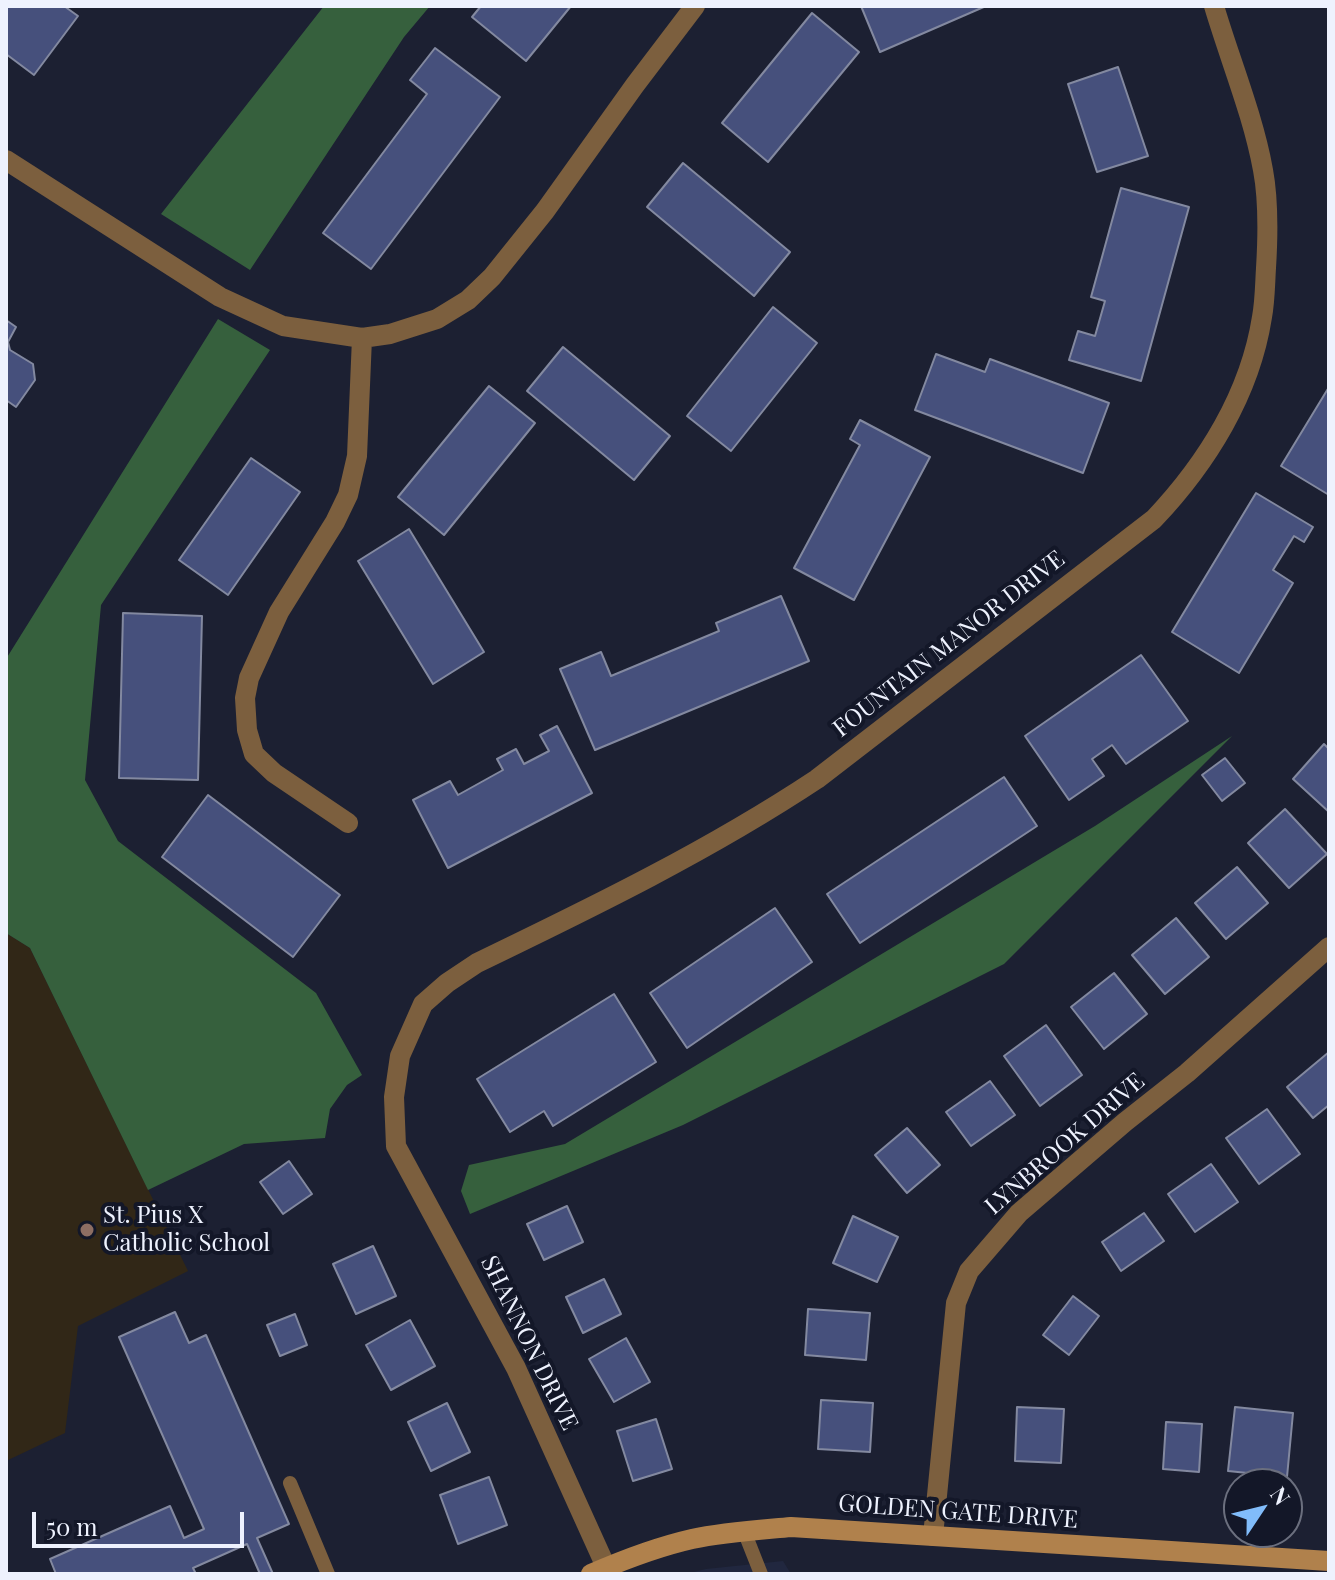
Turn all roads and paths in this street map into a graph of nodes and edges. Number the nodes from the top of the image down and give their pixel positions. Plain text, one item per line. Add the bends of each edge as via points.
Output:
1 (695, 6) edge
2 (1214, 6) edge
3 (6, 160) edge
4 (362, 338) junction
5 (348, 823) dead end
6 (1329, 947) edge
7 (396, 1146) joint
8 (290, 1483) dead end
9 (744, 1531) junction
10 (933, 1536) junction
11 (1329, 1561) edge
12 (598, 1571) edge
13 (328, 1574) edge
14 (761, 1574) edge

1 - 4 street via 492,277 437,319
2 - 7 street, FOUNTAIN MANOR DRIVE via 1263,172 1268,237 1262,316 1251,365 1230,415 1180,491 1154,519 817,779 677,863 447,983 423,1004 400,1056 394,1097
3 - 4 street via 220,297 283,326
4 - 5 street via 357,456 348,495 279,612 245,698 254,754
6 - 10 street, LYNBROOK DRIVE via 1019,1213 969,1271 956,1303
7 - 12 street, SHANNON DRIVE via 516,1368
8 - 13 lane
9 - 10 street, GOLDEN GATE DRIVE via 791,1527
9 - 12 street, GOLDEN GATE DRIVE via 691,1539
9 - 14 lane
10 - 11 street, GOLDEN GATE DRIVE

